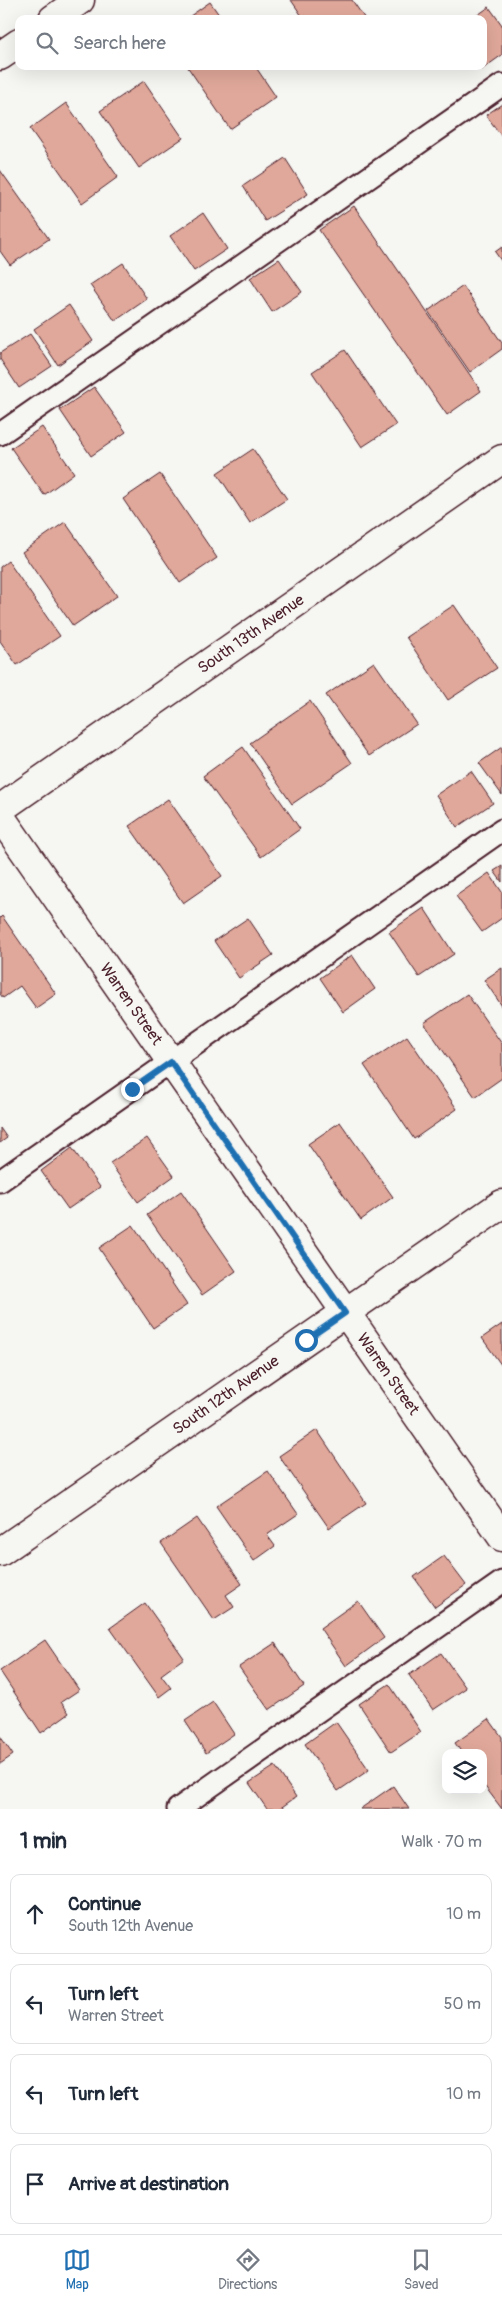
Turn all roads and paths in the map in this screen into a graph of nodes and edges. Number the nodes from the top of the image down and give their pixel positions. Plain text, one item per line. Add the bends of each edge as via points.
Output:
1 (80, 0) edge
2 (59, 15) edge
3 (15, 46) edge
4 (0, 56) edge
5 (502, 85) edge
6 (0, 434) edge
7 (502, 459) edge
8 (0, 809) edge
9 (0, 816) edge
10 (502, 830) edge
11 (171, 1062) junction
12 (0, 1181) edge
13 (502, 1204) edge
14 (345, 1313) junction
15 (502, 1537) edge
16 (0, 1552) edge
17 (502, 1582) edge
18 (178, 1809) edge

1 - 2 street
3 - 4 street
5 - 6 lane
7 - 8 street, South 13th Avenue
9 - 11 street, Warren Street
10 - 11 lane
11 - 12 lane
11 - 14 street, Warren Street
13 - 14 street, South 12th Avenue
14 - 15 street, Warren Street
14 - 16 street, South 12th Avenue
17 - 18 lane

